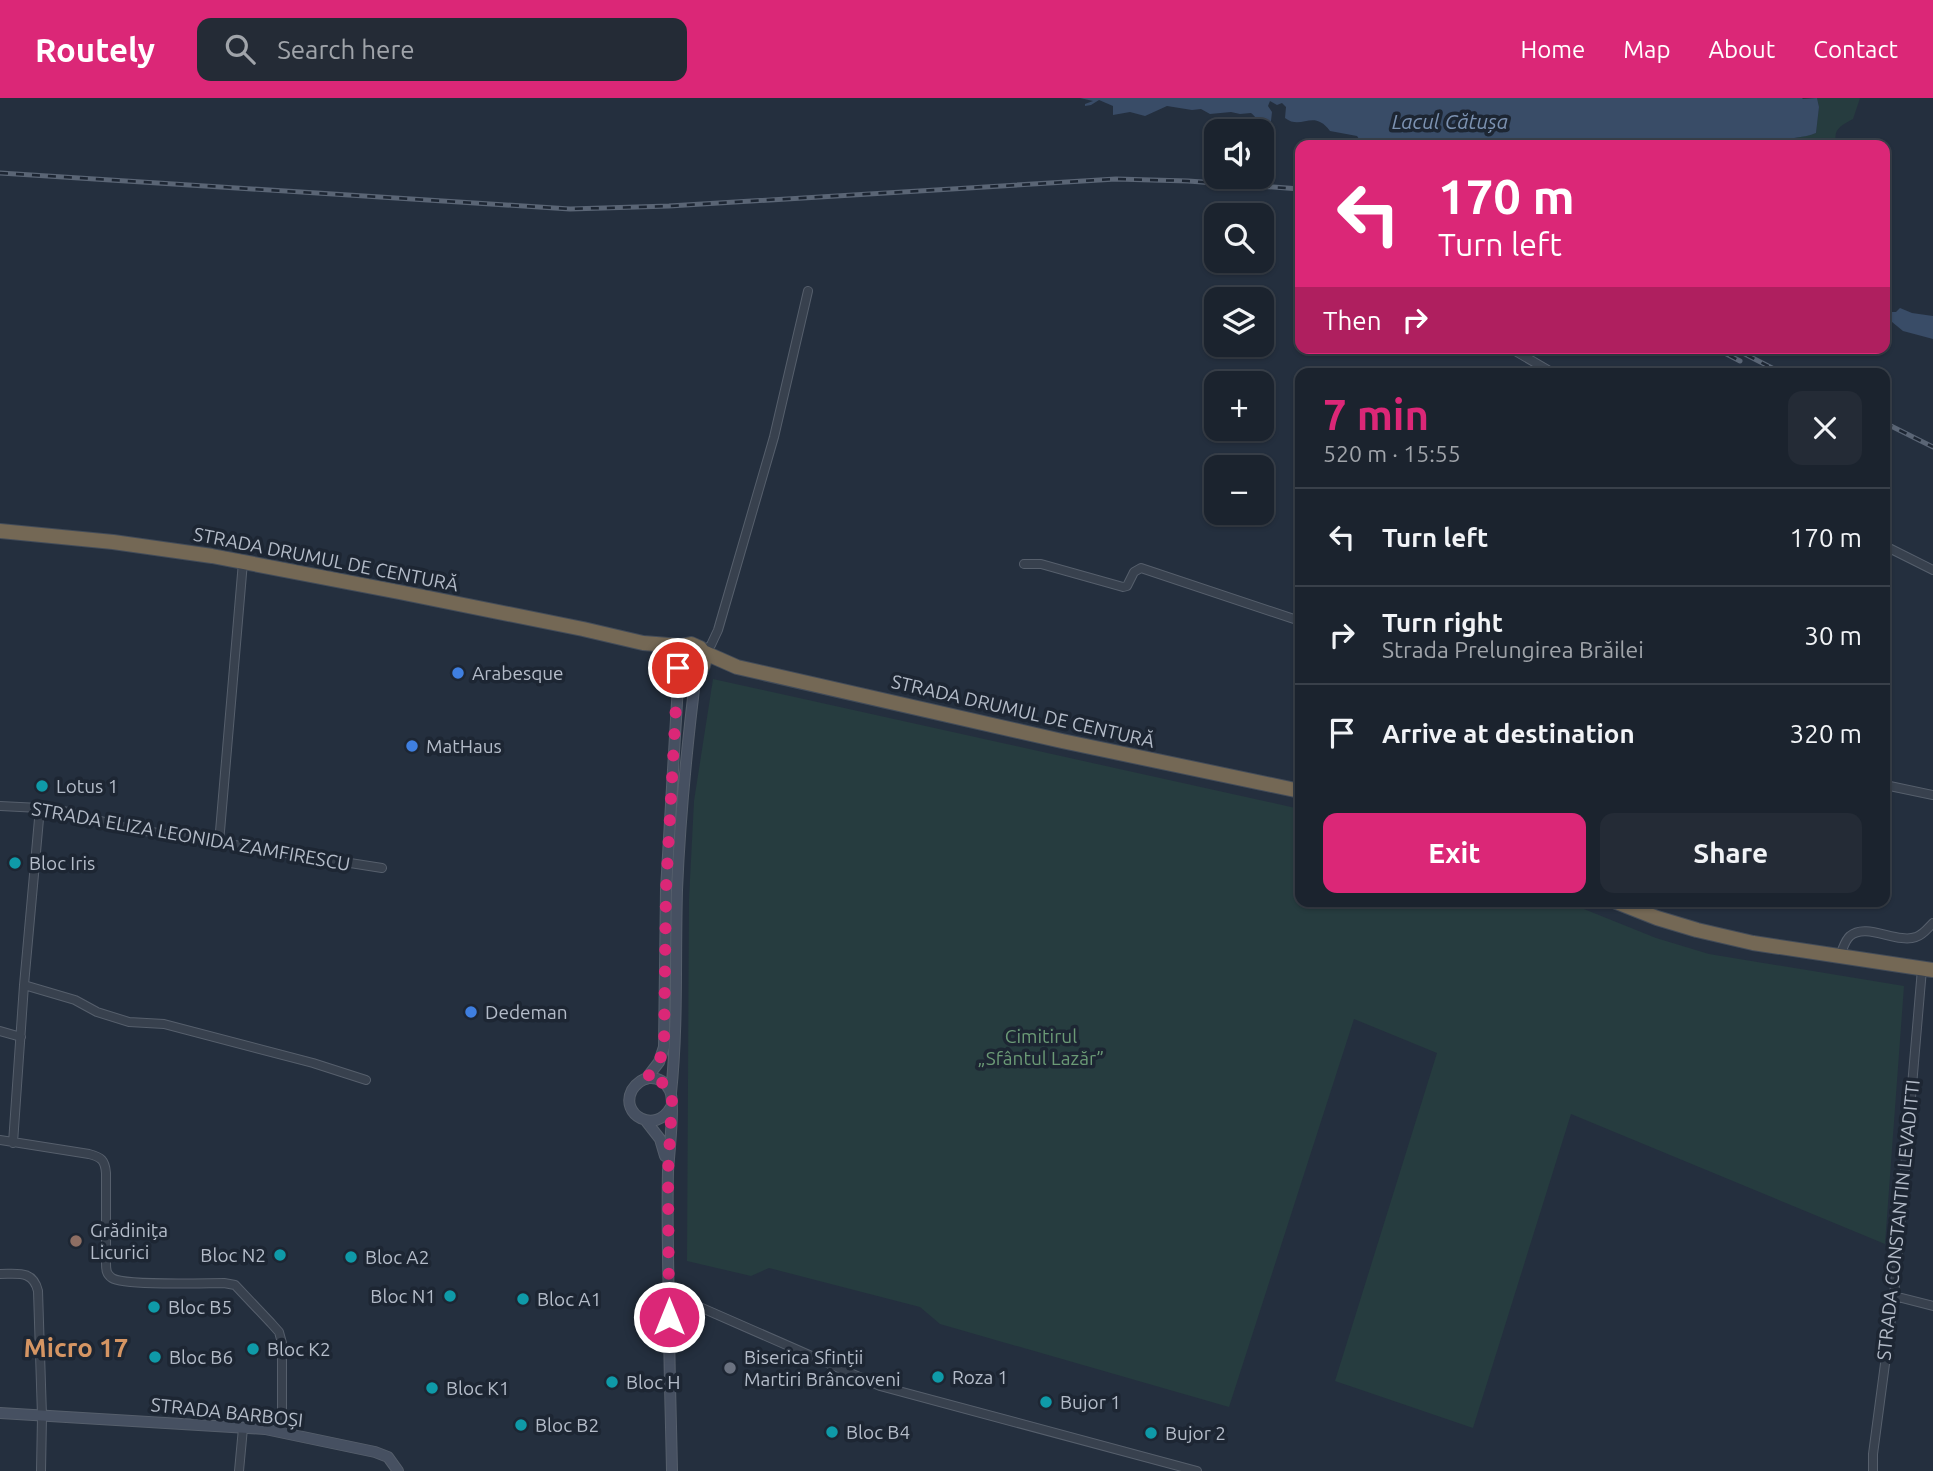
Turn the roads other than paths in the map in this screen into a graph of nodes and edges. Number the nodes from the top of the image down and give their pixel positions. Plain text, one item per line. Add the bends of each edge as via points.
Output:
1 (808, 291) dead end
2 (1520, 354) edge
3 (1544, 368) edge
4 (0, 531) edge
5 (1890, 548) edge
6 (243, 562) junction
7 (1024, 564) dead end
8 (1933, 570) edge
9 (1295, 619) edge
10 (643, 643) junction
11 (681, 646) junction
12 (703, 652) junction
13 (677, 666) junction
14 (737, 667) junction
15 (698, 671) junction
16 (1890, 786) edge
17 (1295, 790) edge
18 (1933, 795) edge
19 (0, 806) edge
20 (40, 808) junction
21 (219, 843) junction
22 (382, 869) dead end
23 (1629, 907) edge
24 (1933, 923) edge
25 (1840, 956) junction
26 (1927, 969) edge
27 (24, 985) junction
28 (0, 1031) edge
29 (21, 1037) junction
30 (646, 1079) junction
31 (366, 1080) dead end
32 (671, 1093) junction
33 (671, 1107) junction
34 (646, 1121) junction
35 (0, 1140) edge
36 (13, 1143) junction
37 (668, 1172) junction
38 (0, 1275) edge
39 (1894, 1296) junction
40 (668, 1297) junction
41 (1933, 1306) edge
42 (0, 1413) edge
43 (42, 1416) junction
44 (243, 1428) junction
45 (282, 1432) junction
46 (41, 1471) edge
47 (239, 1471) edge
48 (398, 1471) edge
49 (672, 1471) edge
50 (1197, 1471) edge
51 (1873, 1471) edge

1 - 12 street via 774,437 718,630
2 - 3 street
4 - 6 highway, STRADA DRUMUL DE CENTURĂ
5 - 8 street
6 - 10 highway, STRADA DRUMUL DE CENTURĂ
6 - 21 street
7 - 9 street via 1041,564 1123,587 1141,568
10 - 11 highway
10 - 13 highway
11 - 12 highway via 691,644
11 - 13 highway
12 - 14 highway
12 - 15 highway via 705,662
13 - 15 highway via 687,673
13 - 30 main road via 664,1047
14 - 15 highway
14 - 17 highway, STRADA DRUMUL DE CENTURĂ
15 - 32 main road via 683,783
16 - 18 street
19 - 20 street, STRADA ELIZA LEONIDA ZAMFIRESCU
20 - 21 street, STRADA ELIZA LEONIDA ZAMFIRESCU
20 - 27 street
21 - 22 street, STRADA ELIZA LEONIDA ZAMFIRESCU
23 - 25 highway via 1697,930
24 - 25 street via 1909,939 1859,931 1847,939
25 - 26 highway
26 - 39 street, STRADA CONSTANTIN LEVADITTI
27 - 29 street
27 - 31 street via 129,1022 164,1024
28 - 29 street
29 - 36 street
30 - 32 main road via 664,1083
30 - 34 main road via 630,1095 632,1110
32 - 33 main road
33 - 34 main road via 658,1120
33 - 37 main road
34 - 37 main road via 660,1139
35 - 36 street
36 - 45 street via 102,1158 106,1164 106,1263 112,1278 128,1283 234,1285 271,1323 282,1343
37 - 40 main road
38 - 43 street via 27,1275 36,1282
39 - 41 street
39 - 51 street, STRADA CONSTANTIN LEVADITTI
40 - 49 main road
40 - 50 street via 880,1387
42 - 43 main road, STRADA BARBOȘI
43 - 44 main road, STRADA BARBOȘI
43 - 46 street
44 - 45 main road, STRADA BARBOȘI
44 - 47 street
45 - 48 main road, STRADA BARBOȘI via 375,1452 388,1457

